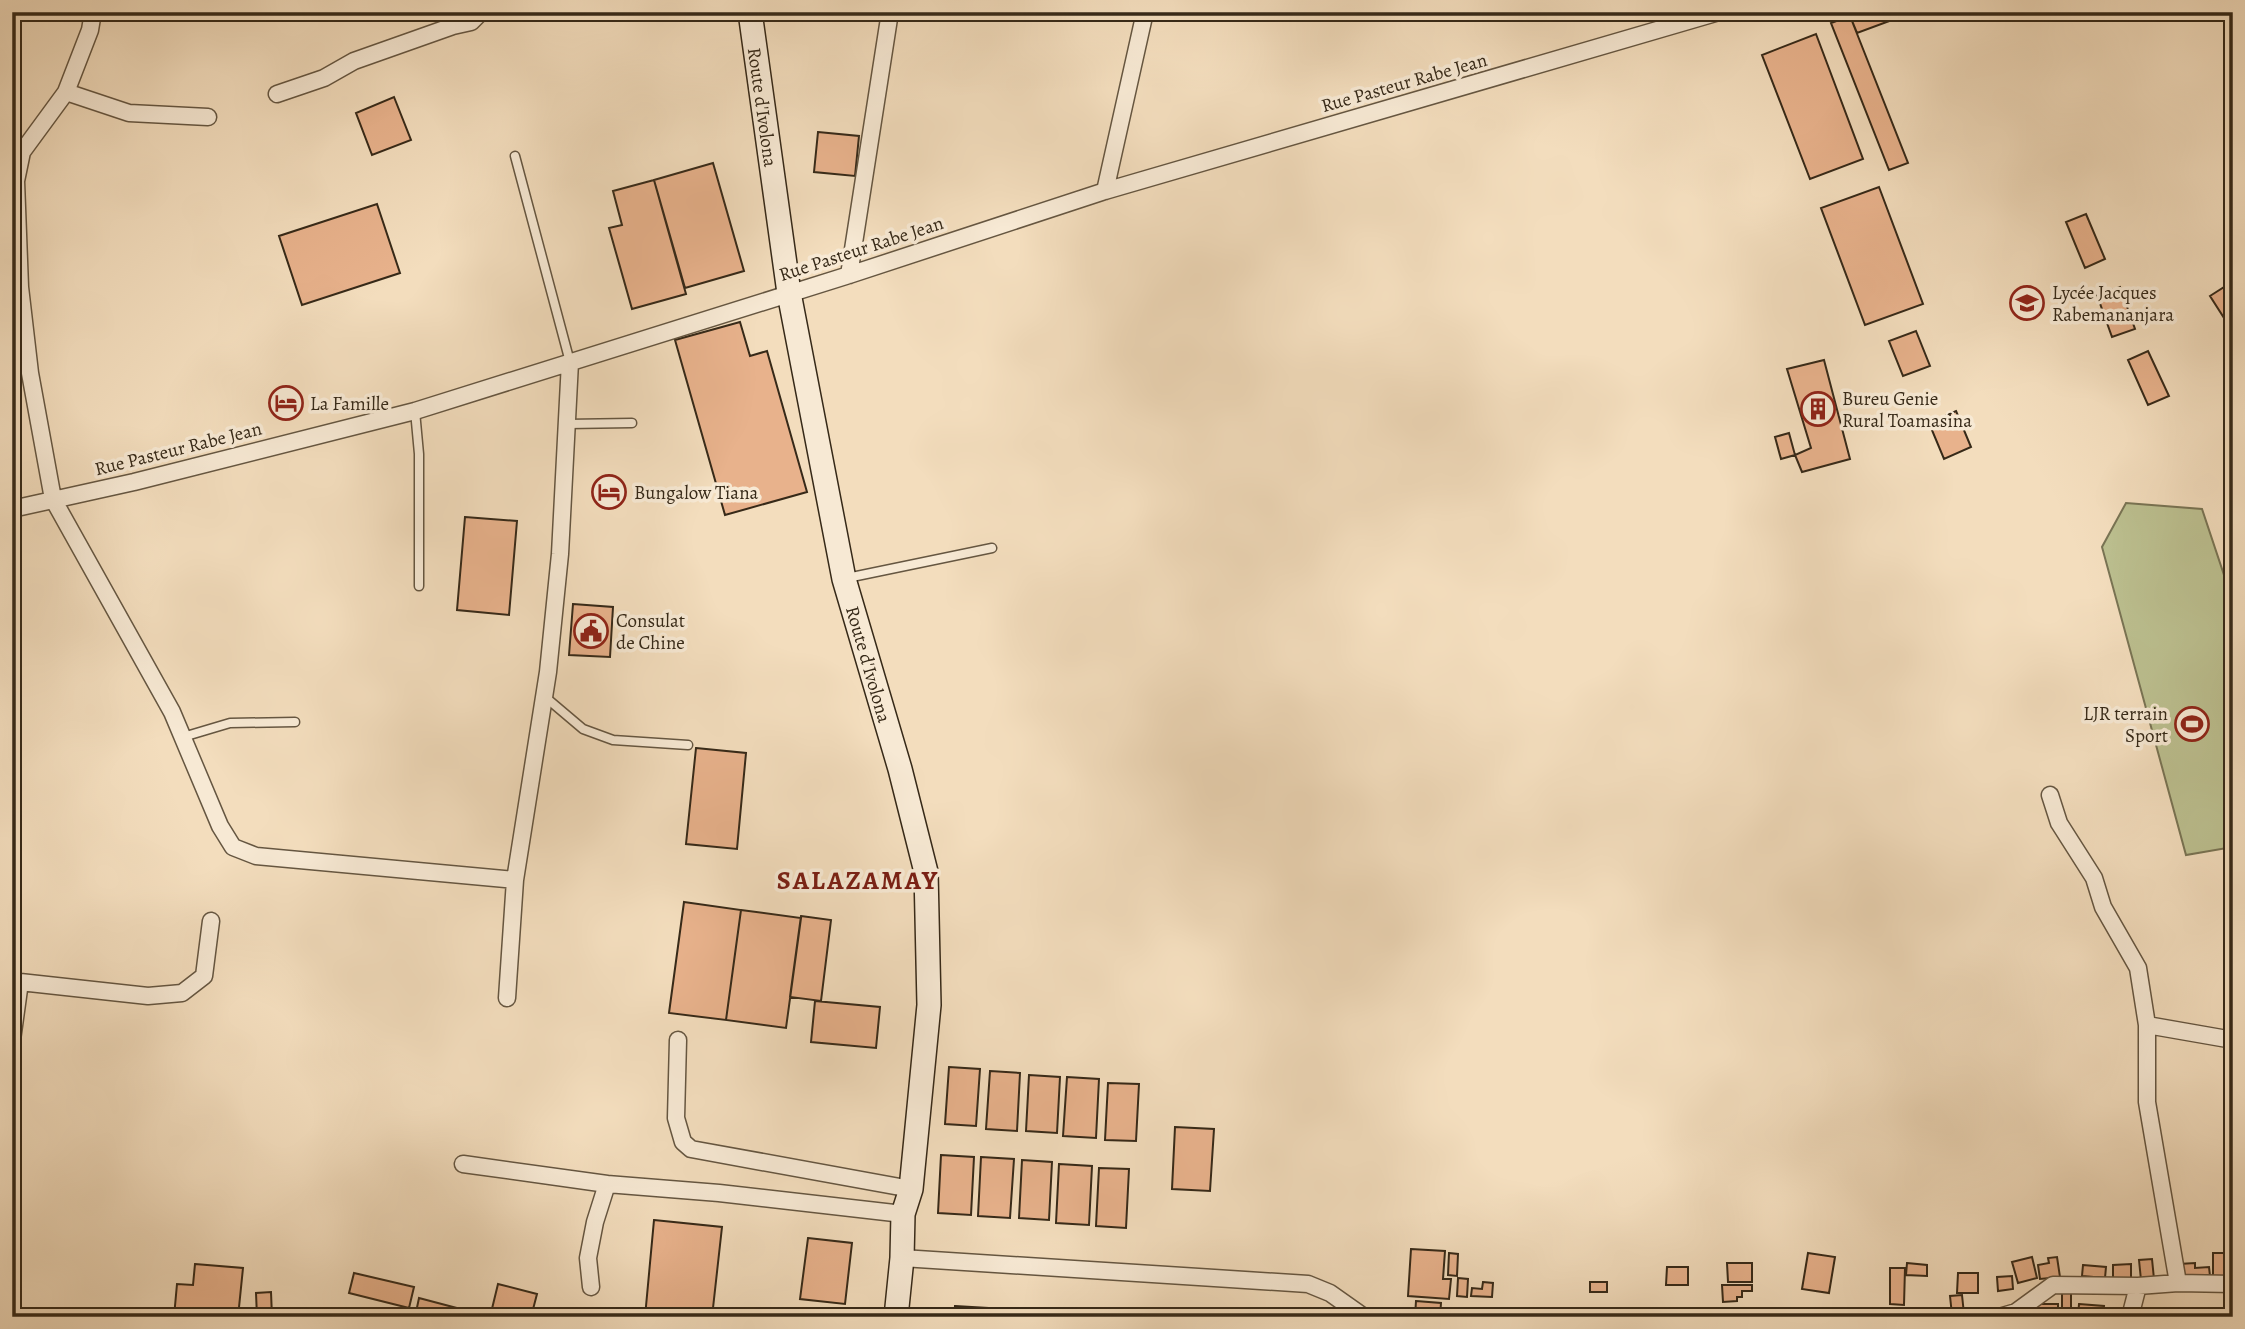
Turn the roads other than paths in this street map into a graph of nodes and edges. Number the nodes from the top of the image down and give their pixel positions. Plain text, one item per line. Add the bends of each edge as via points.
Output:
1 (93, 12) edge
2 (481, 12) edge
3 (750, 12) edge
4 (890, 12) edge
5 (1145, 12) edge
6 (1719, 12) edge
7 (1685, 18) edge
8 (66, 92) junction
9 (277, 94) dead end
10 (208, 117) dead end
11 (515, 156) dead end
12 (1105, 191) junction
13 (849, 275) junction
14 (16, 286) edge
15 (789, 293) junction
16 (570, 362) junction
17 (415, 411) junction
18 (632, 423) dead end
19 (567, 424) junction
20 (53, 499) junction
21 (12, 509) edge
22 (992, 548) dead end
23 (844, 579) junction
24 (419, 586) dead end
25 (544, 696) junction
26 (295, 722) dead end
27 (183, 737) junction
28 (688, 745) dead end
29 (2050, 795) dead end
30 (515, 880) junction
31 (211, 921) dead end
32 (16, 981) edge
33 (507, 998) dead end
34 (2147, 1026) junction
35 (12, 1040) edge
36 (678, 1040) dead end
37 (2233, 1041) edge
38 (463, 1164) dead end
39 (607, 1184) junction
40 (911, 1189) junction
41 (903, 1214) junction
42 (902, 1258) junction
43 (2178, 1283) junction
44 (2233, 1284) edge
45 (2138, 1286) junction
46 (592, 1287) dead end
47 (896, 1317) edge
48 (1364, 1317) edge
49 (1999, 1317) edge
50 (2130, 1317) edge

1 - 8 street
2 - 9 street via 471,22 354,61 324,78
3 - 15 main road, Route d'Ivolona
4 - 13 street
5 - 12 street
6 - 7 street, Rue Pasteur Rabe Jean
7 - 12 street, Rue Pasteur Rabe Jean
8 - 10 street via 129,113
8 - 14 street via 22,152 16,181
11 - 16 lane
12 - 13 street, Rue Pasteur Rabe Jean
13 - 15 street, Rue Pasteur Rabe Jean
14 - 20 street
15 - 16 street, Rue Pasteur Rabe Jean
15 - 23 main road, Route d'Ivolona
16 - 17 street, Rue Pasteur Rabe Jean
16 - 19 street
17 - 20 street, Rue Pasteur Rabe Jean
17 - 24 lane
18 - 19 lane
19 - 25 street
20 - 21 street, Rue Pasteur Rabe Jean
20 - 27 street
22 - 23 lane
23 - 40 main road, Route d'Ivolona via 926,872 929,1005
25 - 28 lane via 583,729 613,740
25 - 30 street
26 - 27 lane via 230,723
27 - 30 street via 233,847 256,856
29 - 34 street via 2059,822 2094,878 2103,907 2138,968
30 - 33 street
31 - 32 street via 204,976 182,993 148,996
32 - 35 street
34 - 37 street
34 - 43 street via 2147,1102
36 - 40 street via 676,1118 683,1142 691,1149
38 - 39 street
39 - 41 street
39 - 46 street via 587,1258
40 - 41 main road, Route d'Ivolona
41 - 42 main road, Route d'Ivolona
42 - 47 main road, Route d'Ivolona
42 - 48 street via 1308,1284
43 - 44 street
43 - 45 street
45 - 49 street via 2053,1286 2016,1312
45 - 50 street

